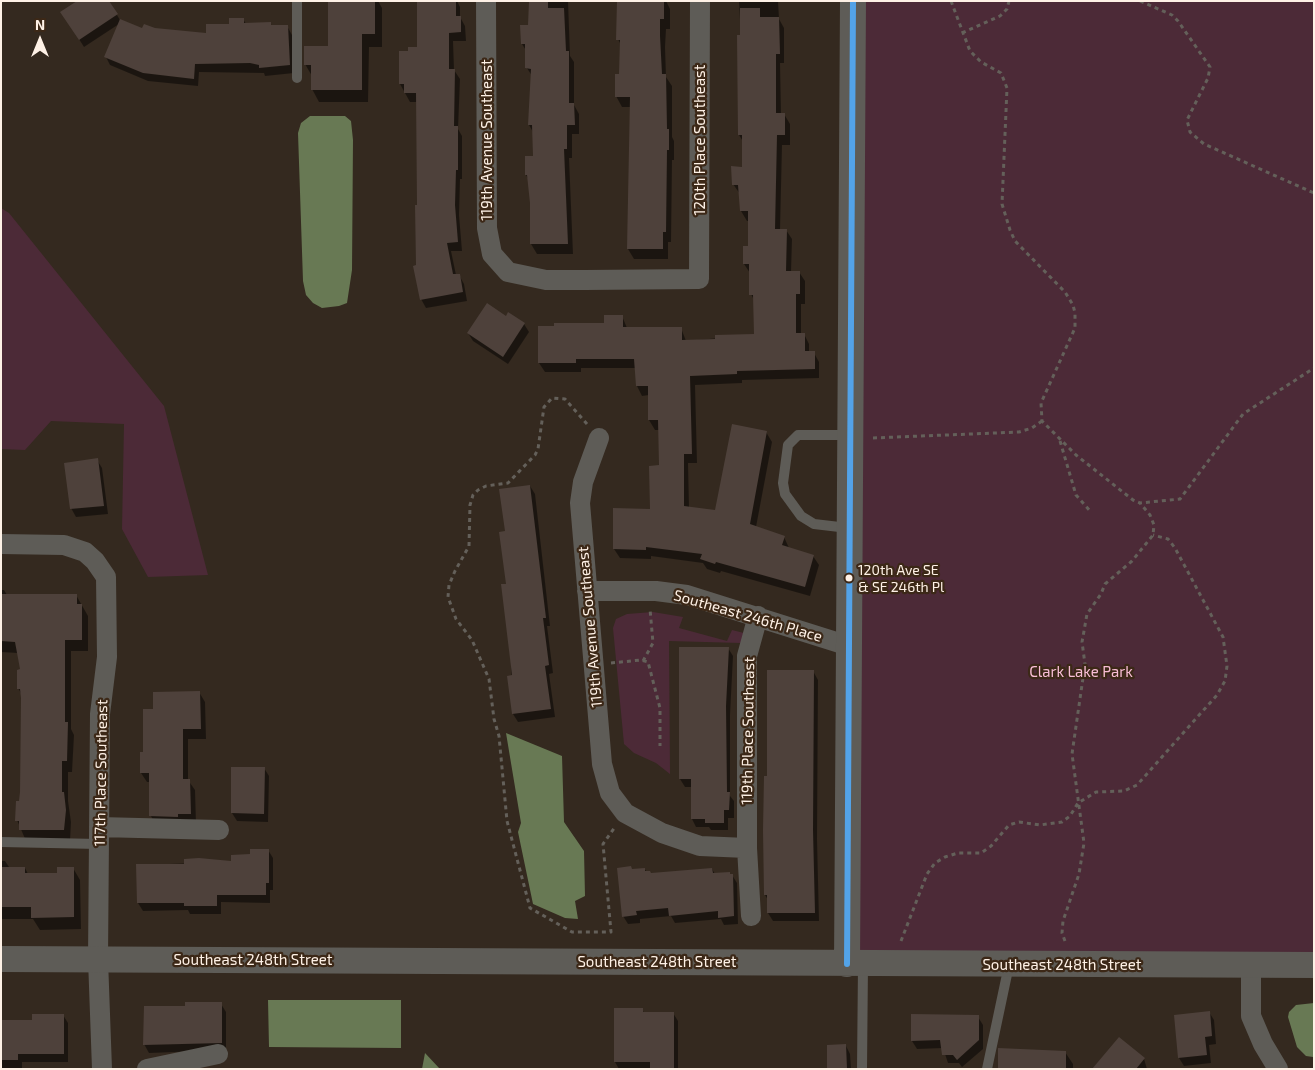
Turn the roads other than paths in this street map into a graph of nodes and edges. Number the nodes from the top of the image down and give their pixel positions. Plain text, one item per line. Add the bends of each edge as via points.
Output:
1 (297, 1) edge
2 (486, 1) edge
3 (700, 1) edge
4 (853, 1) edge
5 (297, 78) dead end
6 (699, 279) joint
7 (859, 436) junction
8 (599, 438) road end
9 (850, 528) junction
10 (1, 544) edge
11 (587, 590) junction
12 (758, 616) junction
13 (849, 646) junction
14 (219, 830) dead end
15 (99, 836) junction
16 (1, 842) edge
17 (747, 848) junction
18 (751, 916) dead end
19 (98, 958) junction
20 (1, 959) edge
21 (855, 964) junction
22 (1009, 964) junction
23 (1251, 965) junction
24 (1314, 965) edge
25 (218, 1054) dead end
26 (1272, 1068) edge
27 (102, 1069) edge
28 (147, 1069) edge
29 (862, 1069) edge
30 (987, 1069) edge

1 - 5 lane
2 - 6 street, 119th Avenue Southeast via 487,228 492,254 508,272 546,280
3 - 6 street, 120th Place Southeast
4 - 7 street
7 - 9 street
7 - 9 lane via 798,435 788,445 783,484 785,494 801,516 814,524
8 - 11 street, 119th Avenue Southeast via 582,482 580,503
9 - 13 street
10 - 15 street, 117th Place Southeast via 64,545 85,552 106,577 107,657 100,714
11 - 12 street, Southeast 246th Place via 648,590 687,595
11 - 17 street, 119th Avenue Southeast via 602,764 610,793 625,813 662,833 700,846
12 - 13 street, Southeast 246th Place
12 - 17 street, 119th Place Southeast via 747,656
13 - 21 street
14 - 15 street
15 - 16 lane
15 - 19 street, 117th Place Southeast
17 - 18 street, 119th Place Southeast
19 - 20 street, Southeast 248th Street
19 - 21 street, Southeast 248th Street
19 - 27 street, 117th Place Southeast
21 - 22 street, Southeast 248th Street
21 - 29 lane
22 - 23 street, Southeast 248th Street
22 - 30 lane
23 - 24 street, Southeast 248th Street
23 - 26 street via 1251,1016
25 - 28 street

